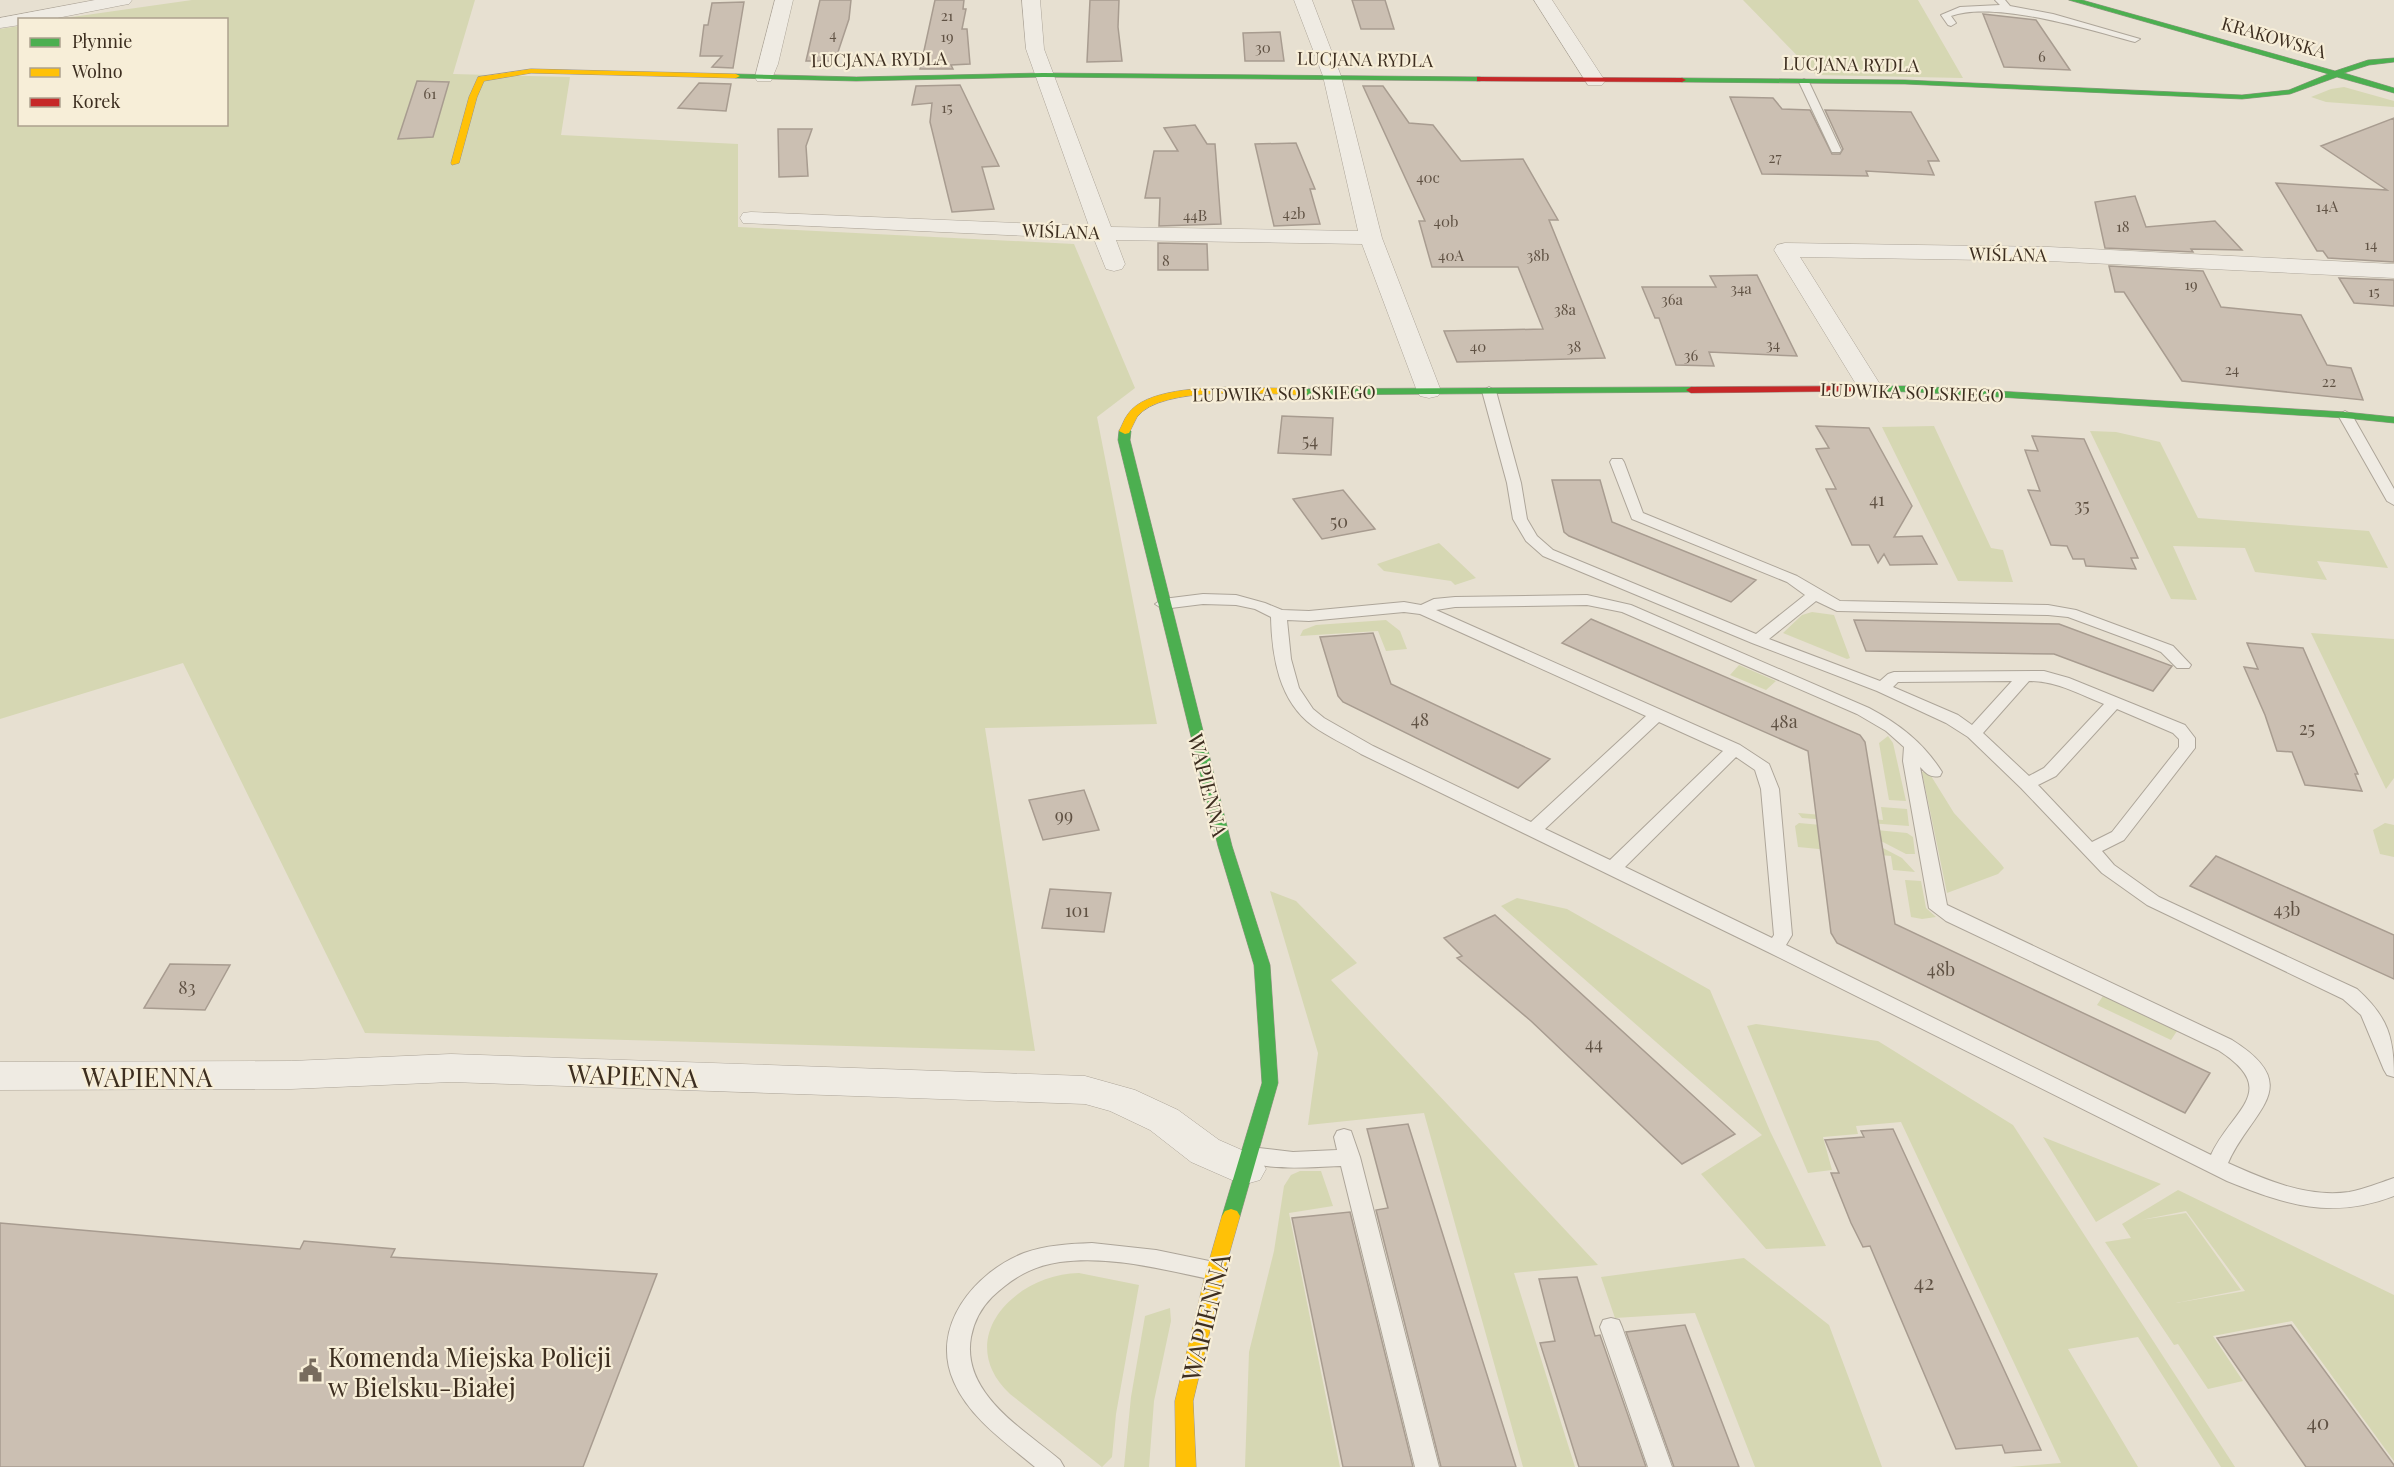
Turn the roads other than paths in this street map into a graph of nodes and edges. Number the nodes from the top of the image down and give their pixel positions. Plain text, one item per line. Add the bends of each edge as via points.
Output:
1 (123, 0) edge
2 (784, 0) edge
3 (1031, 0) edge
4 (1303, 0) edge
5 (1544, 0) edge
6 (2073, 0) edge
7 (2003, 4) edge
8 (27, 18) edge
9 (18, 20) edge
10 (0, 23) edge
11 (1951, 23) dead end
12 (2135, 39) dead end
13 (2394, 60) edge
14 (2333, 73) junction
15 (1043, 75) junction
16 (1332, 76) junction
17 (764, 77) junction
18 (1595, 81) junction
19 (1804, 82) junction
20 (2394, 91) edge
21 (1836, 150) dead end
22 (455, 163) dead end
23 (751, 218) dead end
24 (1102, 233) junction
25 (1371, 238) junction
26 (1114, 264) dead end
27 (2394, 271) edge
28 (1870, 389) junction
29 (1429, 391) junction
30 (1489, 391) junction
31 (1141, 406) joint
32 (2345, 415) junction
33 (2394, 420) edge
34 (1617, 462) dead end
35 (2394, 501) edge
36 (1815, 595) junction
37 (1163, 604) junction
38 (1424, 610) junction
39 (1279, 615) junction
40 (1758, 640) junction
41 (2183, 665) dead end
42 (2025, 676) junction
43 (1882, 688) junction
44 (2114, 702) junction
45 (1657, 715) junction
46 (1974, 733) junction
47 (1912, 746) junction
48 (1734, 749) junction
49 (1934, 772) dead end
50 (2028, 784) junction
51 (1533, 830) junction
52 (2091, 850) junction
53 (1613, 868) junction
54 (1775, 947) junction
55 (2394, 1070) edge
56 (0, 1076) edge
57 (1248, 1162) junction
58 (2216, 1167) junction
59 (2394, 1186) edge
60 (1215, 1272) junction
61 (1611, 1327) dead end
62 (1052, 1467) edge
63 (1186, 1467) edge
64 (1427, 1467) edge
65 (1660, 1467) edge

1 - 8 street
2 - 17 street
3 - 15 street via 1035,49
4 - 16 street
5 - 18 street
6 - 14 street, KRAKOWSKA
7 - 11 lane via 1950,13 1946,15
7 - 12 lane
9 - 10 street
13 - 14 street, LUCJANA RYDLA via 2361,61
14 - 19 street, LUCJANA RYDLA via 2297,90 2242,97 1905,82
14 - 20 street, KRAKOWSKA
15 - 16 street, LUCJANA RYDLA
15 - 17 street, LUCJANA RYDLA
15 - 24 street
16 - 18 street, LUCJANA RYDLA
16 - 25 street
17 - 22 street, LUCJANA RYDLA via 531,71 481,79
18 - 19 street, LUCJANA RYDLA
19 - 21 lane
23 - 24 street, WIŚLANA
24 - 25 street, WIŚLANA
24 - 26 street
25 - 29 street
27 - 28 street, WIŚLANA via 2049,254 1785,250
28 - 30 street, LUDWIKA SOLSKIEGO
28 - 32 street, LUDWIKA SOLSKIEGO
29 - 30 street, LUDWIKA SOLSKIEGO
29 - 31 street, LUDWIKA SOLSKIEGO via 1185,394
30 - 40 lane via 1520,519 1531,538 1548,553
31 - 37 street, WAPIENNA via 1128,418 1124,440
32 - 33 street, LUDWIKA SOLSKIEGO
32 - 35 lane
34 - 36 lane via 1637,516 1792,579
36 - 40 lane
36 - 41 lane via 1837,606 2071,613 2155,644
37 - 39 lane via 1236,600
37 - 57 street, WAPIENNA via 1225,846 1262,965 1270,1083
38 - 39 lane via 1404,607
38 - 45 lane
38 - 47 lane via 1434,604 1455,602 1587,600 1626,608 1863,711 1892,728
39 - 51 lane via 1284,668 1294,695 1316,721 1367,750
40 - 43 lane
42 - 43 lane via 1894,677
42 - 44 lane via 2063,681
42 - 46 lane
43 - 46 lane
44 - 50 lane via 2050,772
44 - 52 lane via 2172,725 2188,743 2118,836
45 - 48 lane
45 - 51 lane
46 - 50 lane
47 - 49 lane
47 - 58 lane via 1911,761 1938,908 2225,1045 2245,1057 2255,1070 2262,1087 2260,1096
48 - 53 lane
48 - 54 lane via 1763,768 1770,789 1783,935
50 - 52 lane
51 - 53 lane
52 - 55 lane via 2108,869 2153,902 2350,994 2369,1011
53 - 54 lane
54 - 58 lane
56 - 57 street, WAPIENNA via 291,1075 452,1068 1085,1090 1121,1100 1164,1120 1205,1151
57 - 60 street, WAPIENNA
57 - 64 lane via 1293,1160 1347,1147
58 - 59 lane via 2273,1191 2323,1202 2359,1199
60 - 62 lane via 1147,1257 1100,1252 1042,1256 998,1276 969,1309 959,1332 957,1356 964,1380 991,1414
60 - 63 street, WAPIENNA via 1184,1401
61 - 65 lane

